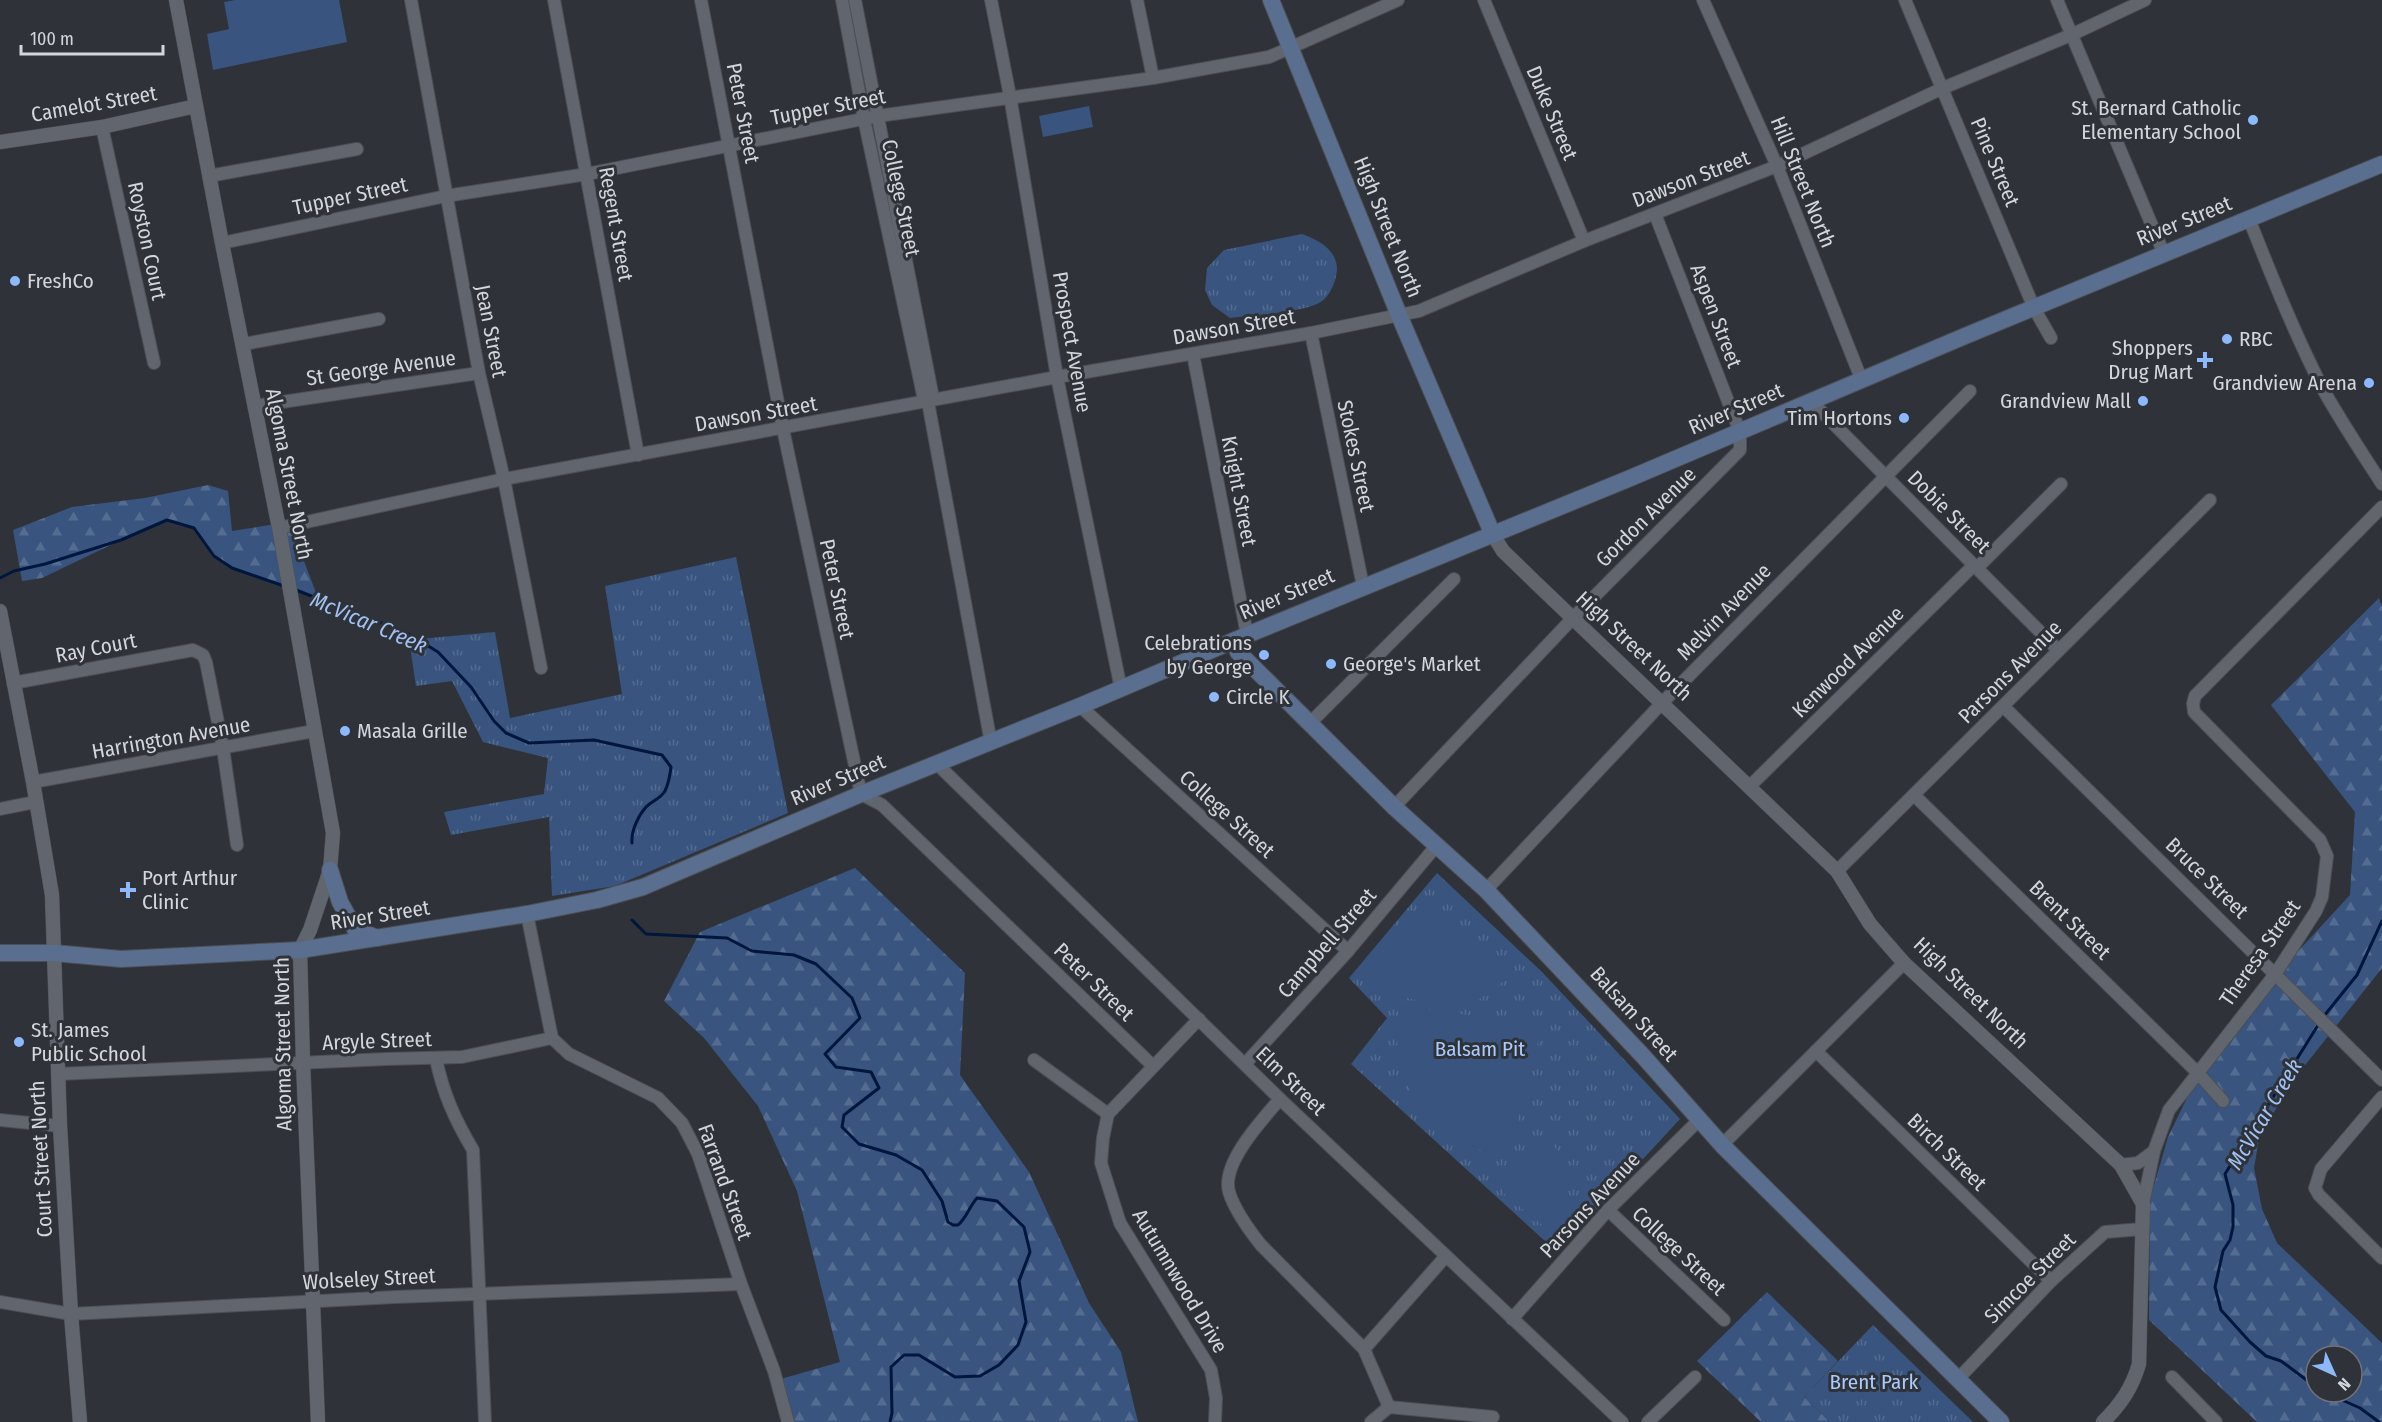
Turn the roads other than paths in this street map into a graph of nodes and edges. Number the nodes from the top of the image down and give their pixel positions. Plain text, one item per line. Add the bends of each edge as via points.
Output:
1 (176, 0) edge
2 (411, 0) edge
3 (554, 0) edge
4 (701, 0) edge
5 (842, 0) edge
6 (855, 0) edge
7 (991, 0) edge
8 (1137, 0) edge
9 (1271, 0) edge
10 (1398, 0) edge
11 (1484, 0) edge
12 (1703, 0) edge
13 (1905, 0) edge
14 (2057, 0) edge
15 (2145, 0) edge
16 (860, 26) junction
17 (847, 27) junction
18 (2071, 35) junction
19 (1290, 47) junction
20 (1153, 78) junction
21 (1943, 88) junction
22 (1010, 96) junction
23 (196, 106) junction
24 (878, 116) junction
25 (864, 119) junction
26 (102, 127) junction
27 (0, 142) edge
28 (730, 146) junction
29 (357, 149) dead end
30 (2382, 164) edge
31 (1777, 166) junction
32 (587, 174) junction
33 (209, 176) junction
34 (446, 196) junction
35 (1655, 214) junction
36 (2249, 219) junction
37 (1584, 241) junction
38 (222, 243) junction
39 (2164, 254) junction
40 (2034, 308) junction
41 (1399, 315) junction
42 (379, 319) dead end
43 (1311, 333) junction
44 (2051, 338) dead end
45 (244, 345) junction
46 (1193, 354) junction
47 (154, 363) dead end
48 (479, 373) junction
49 (1057, 377) junction
50 (1862, 381) junction
51 (1970, 392) dead end
52 (928, 402) junction
53 (1812, 402) junction
54 (254, 406) junction
55 (783, 429) junction
56 (1740, 432) junction
57 (638, 455) junction
58 (1884, 476) junction
59 (504, 479) junction
60 (2061, 484) dead end
61 (2382, 484) edge
62 (2210, 500) dead end
63 (2382, 507) edge
64 (279, 528) junction
65 (1493, 535) junction
66 (1975, 566) junction
67 (1454, 579) dead end
68 (1363, 586) junction
69 (0, 611) edge
70 (1572, 619) junction
71 (1240, 638) junction
72 (2058, 651) junction
73 (541, 668) dead end
74 (13, 683) junction
75 (1120, 689) junction
76 (1662, 703) junction
77 (1080, 706) junction
78 (2003, 706) junction
79 (1309, 724) junction
80 (314, 731) junction
81 (991, 743) junction
82 (223, 748) junction
83 (937, 764) junction
84 (33, 782) junction
85 (1749, 787) junction
86 (861, 794) junction
87 (1914, 795) junction
88 (35, 802) junction
89 (1394, 807) junction
90 (0, 809) edge
91 (237, 845) dead end
92 (1437, 845) junction
93 (330, 870) junction
94 (1837, 871) junction
95 (1486, 890) junction
96 (527, 914) junction
97 (378, 939) junction
98 (300, 950) junction
99 (1348, 951) junction
100 (0, 953) edge
101 (54, 953) junction
102 (1904, 963) junction
103 (2276, 973) junction
104 (1199, 1019) junction
105 (552, 1038) junction
106 (1816, 1051) junction
107 (436, 1059) junction
108 (1034, 1060) dead end
109 (303, 1062) junction
110 (1245, 1064) junction
111 (1153, 1066) junction
112 (2198, 1073) junction
113 (58, 1074) junction
114 (2382, 1080) edge
115 (2382, 1097) edge
116 (1280, 1100) junction
117 (2223, 1101) dead end
118 (1108, 1114) junction
119 (0, 1120) edge
120 (1699, 1120) junction
121 (60, 1126) junction
122 (1722, 1145) junction
123 (2154, 1151) junction
124 (2121, 1165) junction
125 (2143, 1204) junction
126 (1608, 1210) junction
127 (2142, 1229) junction
128 (1446, 1256) junction
129 (2382, 1258) edge
130 (2051, 1281) junction
131 (741, 1284) junction
132 (479, 1294) junction
133 (313, 1301) junction
134 (0, 1302) edge
135 (71, 1314) junction
136 (1512, 1319) junction
137 (1724, 1320) dead end
138 (1364, 1349) junction
139 (1695, 1377) dead end
140 (2172, 1377) dead end
141 (1958, 1379) junction
142 (1389, 1407) junction
143 (1493, 1417) dead end
144 (80, 1422) edge
145 (318, 1422) edge
146 (485, 1422) edge
147 (788, 1422) edge
148 (1215, 1422) edge
149 (1371, 1422) edge
150 (1622, 1422) edge
151 (1648, 1422) edge
152 (2001, 1422) edge
153 (2103, 1422) edge
154 (2216, 1422) edge

1 - 23 street, Algoma Street North
2 - 34 street, Jean Street
3 - 32 street, Regent Street
4 - 28 street, Peter Street
5 - 17 street, College Street
6 - 16 street, College Street
7 - 22 street, Prospect Avenue
8 - 20 street
9 - 19 main road, High Street North
10 - 19 street, Tupper Street
11 - 37 street, Duke Street
12 - 31 street, Hill Street North
13 - 21 street, Pine Street
14 - 18 street
15 - 18 street, Dawson Street
16 - 17 street
16 - 24 street, College Street
17 - 25 street, College Street
18 - 21 street, Dawson Street
18 - 39 street
19 - 20 street, Tupper Street via 1269,57
19 - 41 main road, High Street North
20 - 22 street, Tupper Street
21 - 31 street, Dawson Street
21 - 40 street, Pine Street
22 - 24 street, Tupper Street
22 - 49 street, Prospect Avenue
23 - 26 street, Camelot Street
23 - 33 street, Algoma Street North
24 - 25 street, Tupper Street
24 - 52 street, College Street via 932,393
25 - 28 street, Tupper Street
25 - 52 street, College Street via 923,395
26 - 27 street, Camelot Street
26 - 47 street, Royston Court
28 - 32 street, Tupper Street
28 - 55 street, Peter Street
29 - 33 street
30 - 36 main road, River Street
31 - 35 street, Dawson Street
31 - 50 street, Hill Street North
32 - 34 street, Tupper Street
32 - 57 street, Regent Street
33 - 38 street, Algoma Street North
34 - 38 street, Tupper Street
34 - 48 street, Jean Street
35 - 37 street, Dawson Street
35 - 56 street, Aspen Street
36 - 39 main road, River Street
36 - 61 street via 2324,389
37 - 41 street, Dawson Street
38 - 45 street, Algoma Street North
39 - 40 main road, River Street
40 - 44 street, Pine Street
40 - 50 main road, River Street
41 - 43 street, Dawson Street
41 - 65 main road, High Street North
42 - 45 street
43 - 46 street, Dawson Street
43 - 68 street, Stokes Street
45 - 54 street, Algoma Street North
46 - 49 street, Dawson Street
46 - 71 street, Knight Street
48 - 54 street, St George Avenue
48 - 59 street, Jean Street
49 - 52 street, Dawson Street
49 - 75 street, Prospect Avenue
50 - 53 main road, River Street
51 - 58 street, Melvin Avenue
52 - 55 street, Dawson Street
52 - 81 street, College Street
53 - 56 main road, River Street
53 - 58 street, Dobie Street
54 - 64 street, Algoma Street North
55 - 57 street, Dawson Street
55 - 86 street, Peter Street
56 - 65 main road, River Street
56 - 70 street, Gordon Avenue via 1740,450
57 - 59 street, Dawson Street
58 - 66 street, Dobie Street
58 - 76 street, Melvin Avenue
59 - 64 street, Dawson Street
59 - 73 street, Jean Street
60 - 66 street, Kenwood Avenue
62 - 72 street, Parsons Avenue
63 - 103 street, Theresa Street via 2195,696 2193,704 2194,712 2324,848 2322,897
64 - 80 street, Algoma Street North
65 - 68 main road, River Street
65 - 70 street, High Street North via 1503,551
66 - 72 street, Dobie Street
66 - 85 street, Kenwood Avenue
67 - 79 street
68 - 71 main road, River Street
69 - 74 street, Court Street North
70 - 76 street, High Street North
70 - 89 street, Gordon Avenue
71 - 75 main road, River Street
71 - 79 main road, Balsam Street via 1238,652
72 - 78 street, Parsons Avenue
74 - 82 street, Ray Court via 193,650 203,655 206,662
74 - 84 street, Court Street North
75 - 77 main road, River Street
76 - 85 street, High Street North
76 - 95 street, Melvin Avenue
77 - 81 main road, River Street
77 - 99 street, College Street
78 - 87 street, Parsons Avenue
78 - 103 street, Bruce Street
79 - 89 main road, Balsam Street
80 - 82 street, Harrington Avenue
80 - 93 street, Algoma Street North via 333,833
81 - 83 main road, River Street
82 - 84 street, Harrington Avenue
82 - 91 street
83 - 86 main road, River Street
83 - 104 street, Elm Street
84 - 88 street, Court Street North
85 - 94 street, High Street North
86 - 96 main road, River Street via 643,887
86 - 111 street, Peter Street via 882,805
87 - 94 street, Parsons Avenue
87 - 112 street, Brent Street
88 - 90 street
88 - 101 street, Court Street North via 52,895
89 - 92 main road, Balsam Street
92 - 95 main road, Balsam Street
92 - 99 street, Campbell Street
93 - 97 main road via 340,902 355,929
93 - 98 street, Algoma Street North
94 - 102 street, High Street North via 1870,924
95 - 120 main road, Balsam Street
96 - 97 main road, River Street
96 - 105 street
97 - 98 main road, River Street
98 - 101 main road, River Street via 121,959
98 - 109 street, Algoma Street North
99 - 110 street, Campbell Street
100 - 101 main road, River Street
101 - 113 street, Court Street North
102 - 106 street
102 - 124 street, High Street North
103 - 112 street, Theresa Street
103 - 114 street, Bruce Street
104 - 110 street, Elm Street
104 - 111 street
105 - 107 street, Argyle Street
105 - 131 street, Farrand Street via 569,1054 658,1098 682,1123 698,1154
106 - 122 street
106 - 130 street, Birch Street
107 - 109 street, Argyle Street
107 - 132 street via 454,1118 473,1150
108 - 118 street
109 - 113 street, Argyle Street
109 - 133 street, Algoma Street North
110 - 116 street, Elm Street
111 - 118 street
112 - 117 street, Brent Street
112 - 123 street, Theresa Street via 2169,1110
113 - 121 street, Court Street North
115 - 129 street via 2321,1169 2316,1188
116 - 128 street, Elm Street
116 - 138 street via 1248,1136 1234,1165 1229,1191 1248,1229 1261,1245
118 - 148 street, Autumnwood Drive via 1101,1163 1120,1224 1211,1370
119 - 121 street
120 - 122 main road, Balsam Street
120 - 126 street, Parsons Avenue
121 - 135 street, Court Street North
122 - 141 main road, Balsam Street
123 - 124 street via 2138,1162
123 - 125 street, Theresa Street
124 - 125 street, High Street North
125 - 127 street, Theresa Street
126 - 136 street, Parsons Avenue
126 - 137 street, College Street
127 - 130 street, Simcoe Street via 2105,1232
127 - 153 street, Theresa Street via 2139,1364 2122,1402
128 - 136 street, Elm Street
128 - 138 street
130 - 141 street, Simcoe Street
131 - 132 street, Wolseley Street
131 - 147 street, Farrand Street via 774,1371
132 - 133 street, Wolseley Street
132 - 146 street
133 - 135 street, Wolseley Street
133 - 145 street, Algoma Street North
134 - 135 street, Wolseley Street
135 - 144 street, Court Street North
136 - 150 street, Elm Street
138 - 142 street
139 - 151 street
140 - 154 street
141 - 152 main road, Balsam Street
142 - 143 street
142 - 149 street

